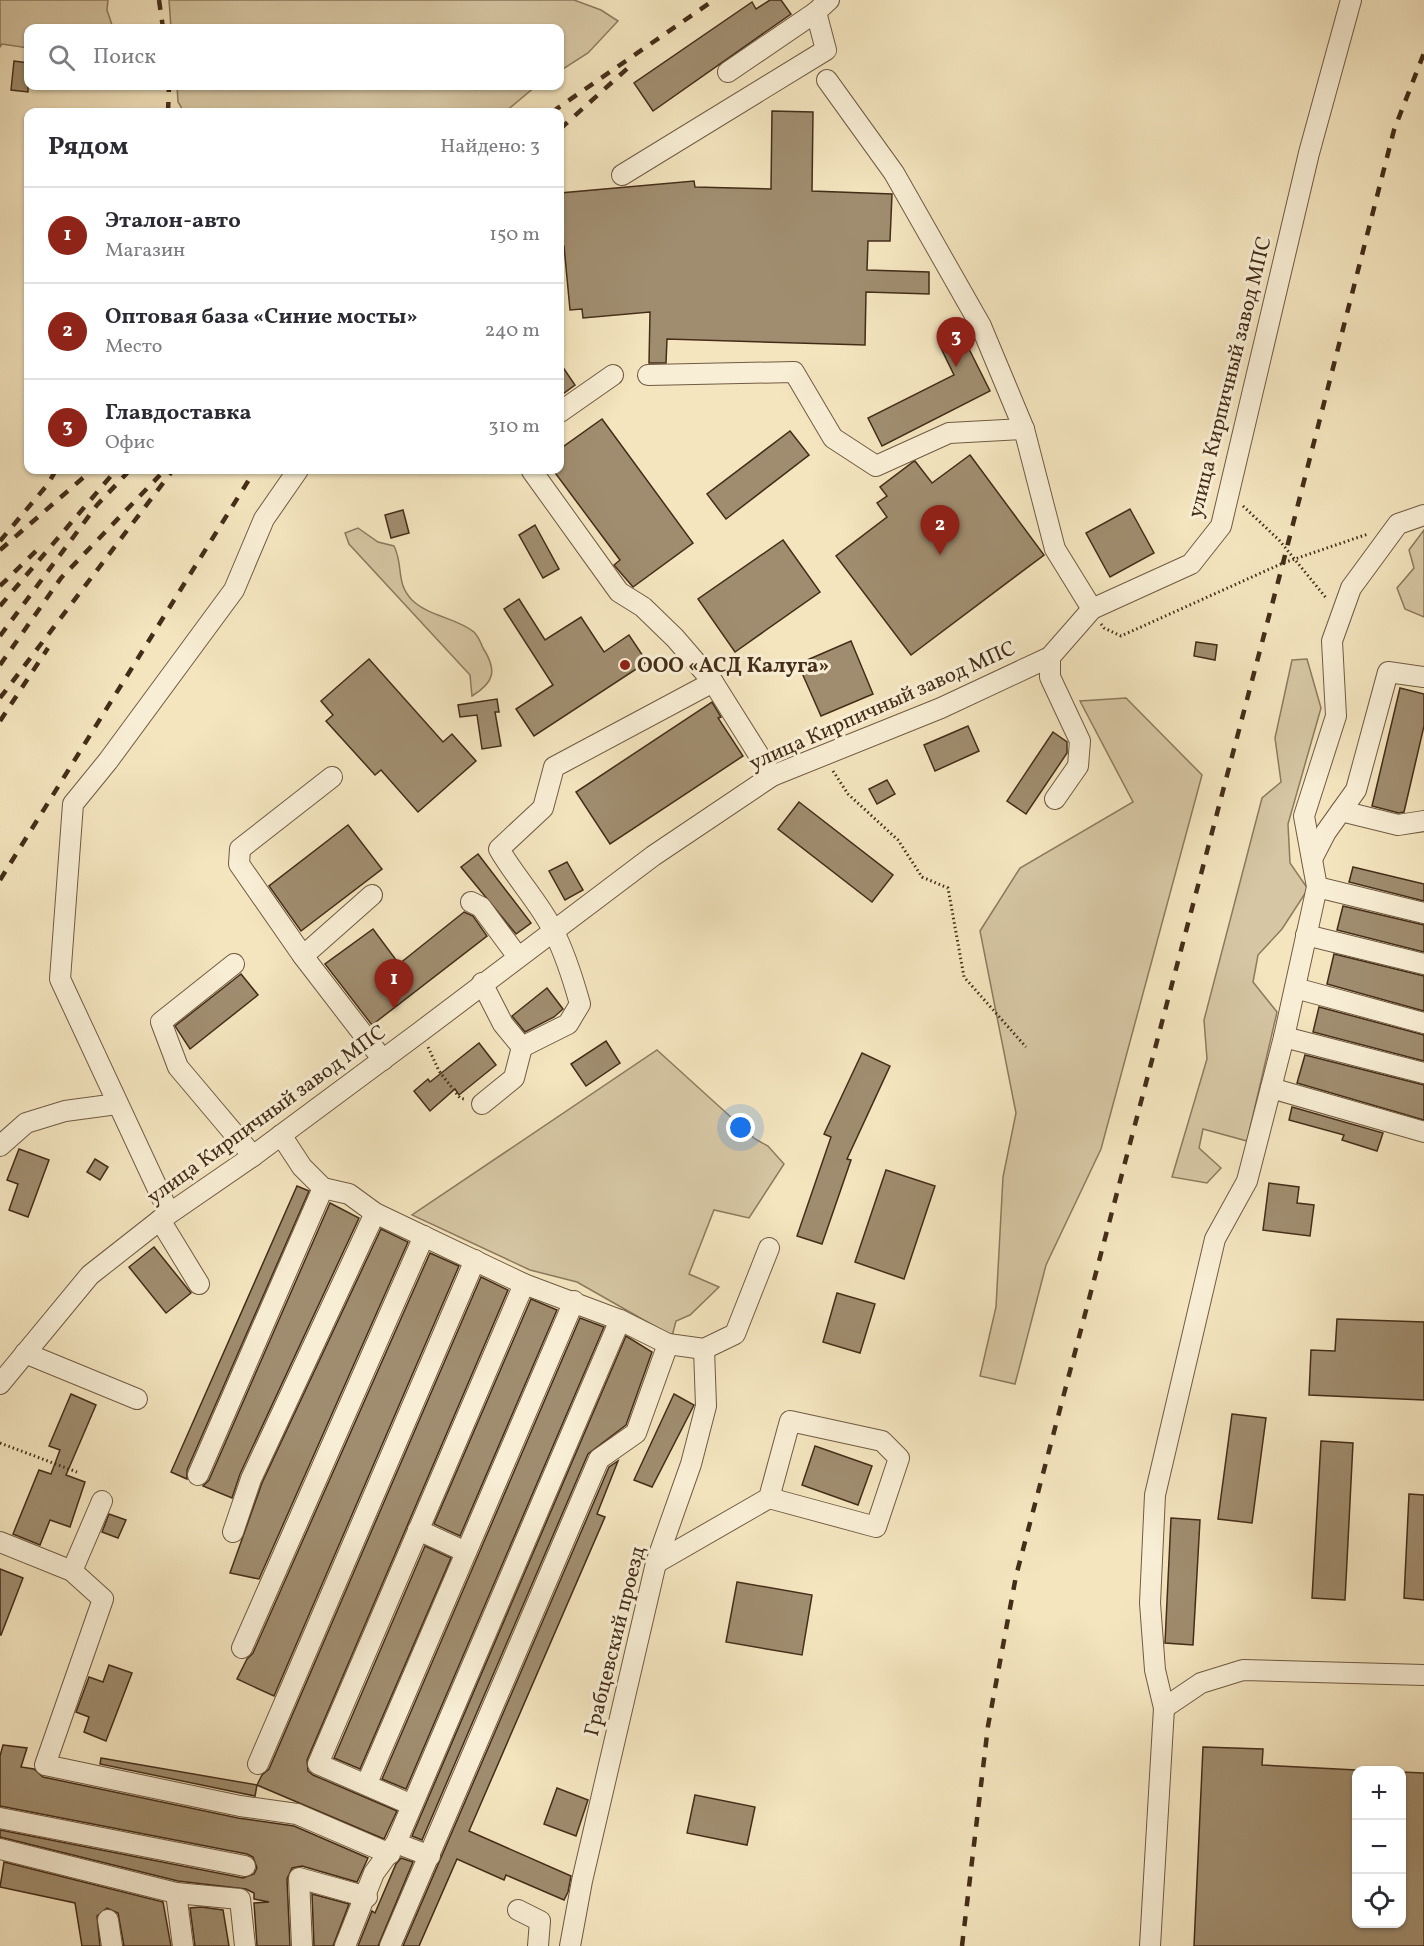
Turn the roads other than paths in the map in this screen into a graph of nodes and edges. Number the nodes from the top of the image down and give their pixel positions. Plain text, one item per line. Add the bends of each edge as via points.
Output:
1 (1351, 0) edge
2 (823, 6) edge
3 (728, 72) dead end
4 (827, 80) dead end
5 (622, 175) dead end
6 (613, 375) dead end
7 (648, 375) dead end
8 (564, 409) edge
9 (1024, 429) junction
10 (295, 474) edge
11 (534, 474) edge
12 (1424, 500) edge
13 (1424, 515) edge
14 (1398, 524) junction
15 (1092, 609) junction
16 (1050, 657) junction
17 (1424, 677) edge
18 (713, 682) junction
19 (772, 776) junction
20 (332, 777) dead end
21 (1055, 799) dead end
22 (1341, 811) junction
23 (1424, 821) edge
24 (1312, 859) junction
25 (1317, 887) junction
26 (372, 896) dead end
27 (471, 902) dead end
28 (1424, 913) edge
29 (553, 930) junction
30 (1306, 935) junction
31 (303, 956) junction
32 (518, 957) junction
33 (234, 964) dead end
34 (1424, 964) edge
35 (482, 983) junction
36 (1295, 988) junction
37 (1424, 1023) edge
38 (1284, 1037) junction
39 (522, 1047) junction
40 (383, 1060) junction
41 (1424, 1073) edge
42 (1271, 1088) junction
43 (117, 1104) junction
44 (482, 1104) road end
45 (1424, 1132) edge
46 (282, 1135) junction
47 (0, 1146) edge
48 (253, 1156) junction
49 (323, 1188) junction
50 (375, 1213) junction
51 (165, 1217) junction
52 (423, 1236) junction
53 (769, 1248) dead end
54 (475, 1260) junction
55 (198, 1284) dead end
56 (524, 1284) junction
57 (574, 1301) junction
58 (620, 1320) junction
59 (668, 1344) junction
60 (704, 1349) junction
61 (25, 1353) junction
62 (0, 1384) edge
63 (137, 1399) dead end
64 (198, 1475) dead end
65 (769, 1498) junction
66 (102, 1501) dead end
67 (418, 1530) junction
68 (233, 1532) dead end
69 (0, 1542) edge
70 (466, 1552) junction
71 (656, 1563) junction
72 (72, 1570) junction
73 (242, 1648) dead end
74 (1424, 1675) edge
75 (1164, 1708) junction
76 (258, 1764) dead end
77 (366, 1783) junction
78 (412, 1805) junction
79 (0, 1818) edge
80 (393, 1848) junction
81 (0, 1849) edge
82 (430, 1856) junction
83 (245, 1866) dead end
84 (176, 1893) junction
85 (367, 1897) junction
86 (518, 1910) dead end
87 (108, 1920) dead end
88 (112, 1946) edge
89 (183, 1946) edge
90 (244, 1946) edge
91 (302, 1946) edge
92 (345, 1946) edge
93 (390, 1946) edge
94 (537, 1946) edge
95 (570, 1946) edge
96 (1150, 1946) edge

1 - 15 street, улица Кирпичный завод МПС via 1309,153 1221,526 1191,564
2 - 3 street
2 - 5 street via 826,50
4 - 9 street via 894,172 964,295
6 - 8 street
7 - 9 street via 794,372 833,438 876,466 949,433
9 - 15 street via 1055,549
10 - 43 street via 264,519 234,590 73,804 60,979
11 - 18 street via 619,592 643,607
12 - 14 street
13 - 14 street
14 - 24 street via 1351,588 1332,641 1336,716 1304,816
15 - 16 street, улица Кирпичный завод МПС
16 - 19 street, улица Кирпичный завод МПС via 941,708
16 - 21 street via 1050,677 1080,741 1078,766
17 - 22 street via 1388,672 1356,790
18 - 19 street
18 - 29 street via 554,767 543,808 499,849
19 - 29 street, улица Кирпичный завод МПС via 653,855
20 - 31 street via 240,849 239,864
22 - 23 street via 1398,825
22 - 24 street
24 - 25 street
25 - 28 street
25 - 30 street
26 - 31 street
27 - 32 street via 481,907
29 - 32 street, улица Кирпичный завод МПС
29 - 39 street via 580,1004 568,1024
30 - 34 street
30 - 36 street
31 - 40 street
32 - 35 street, улица Кирпичный завод МПС
33 - 48 street via 161,1022 178,1066
35 - 39 street via 503,1024
35 - 40 street, улица Кирпичный завод МПС
36 - 37 street
36 - 38 street
38 - 41 street
38 - 42 street
39 - 44 street via 514,1078
40 - 46 street, улица Кирпичный завод МПС
42 - 45 street
42 - 75 street via 1247,1181 1215,1239 1155,1495 1150,1603 1155,1670
43 - 47 street via 26,1123
43 - 51 street
46 - 48 street, улица Кирпичный завод МПС
46 - 49 street via 302,1167
48 - 51 street, улица Кирпичный завод МПС
49 - 50 street via 349,1194
49 - 64 street
50 - 52 street
50 - 68 street via 251,1479
51 - 55 street
51 - 61 street, улица Кирпичный завод МПС via 90,1275
52 - 54 street
52 - 73 street
53 - 60 street via 735,1334
54 - 56 street
54 - 76 street
56 - 57 street
56 - 67 street
57 - 58 street
57 - 70 street
58 - 59 street
58 - 78 street
59 - 60 street
59 - 82 street via 636,1433 599,1459
60 - 71 street, Грабцевский проезд via 706,1406 691,1464
61 - 62 street, улица Кирпичный завод МПС
61 - 63 street
65 - 65 street via 790,1421 882,1441 899,1458 876,1527
65 - 71 street
66 - 72 street
67 - 70 street
67 - 77 street via 318,1764
69 - 72 street
70 - 77 street
71 - 95 street, Грабцевский проезд
72 - 80 street via 103,1599 45,1765 240,1806 297,1814
74 - 75 street via 1243,1670 1201,1683
75 - 96 street
77 - 78 street
78 - 80 street
79 - 83 street
80 - 82 street
80 - 85 street via 374,1873
81 - 84 street
82 - 93 street
84 - 89 street
84 - 90 street via 240,1899
85 - 91 street via 299,1878
85 - 92 street
86 - 94 street via 540,1921
87 - 88 street

